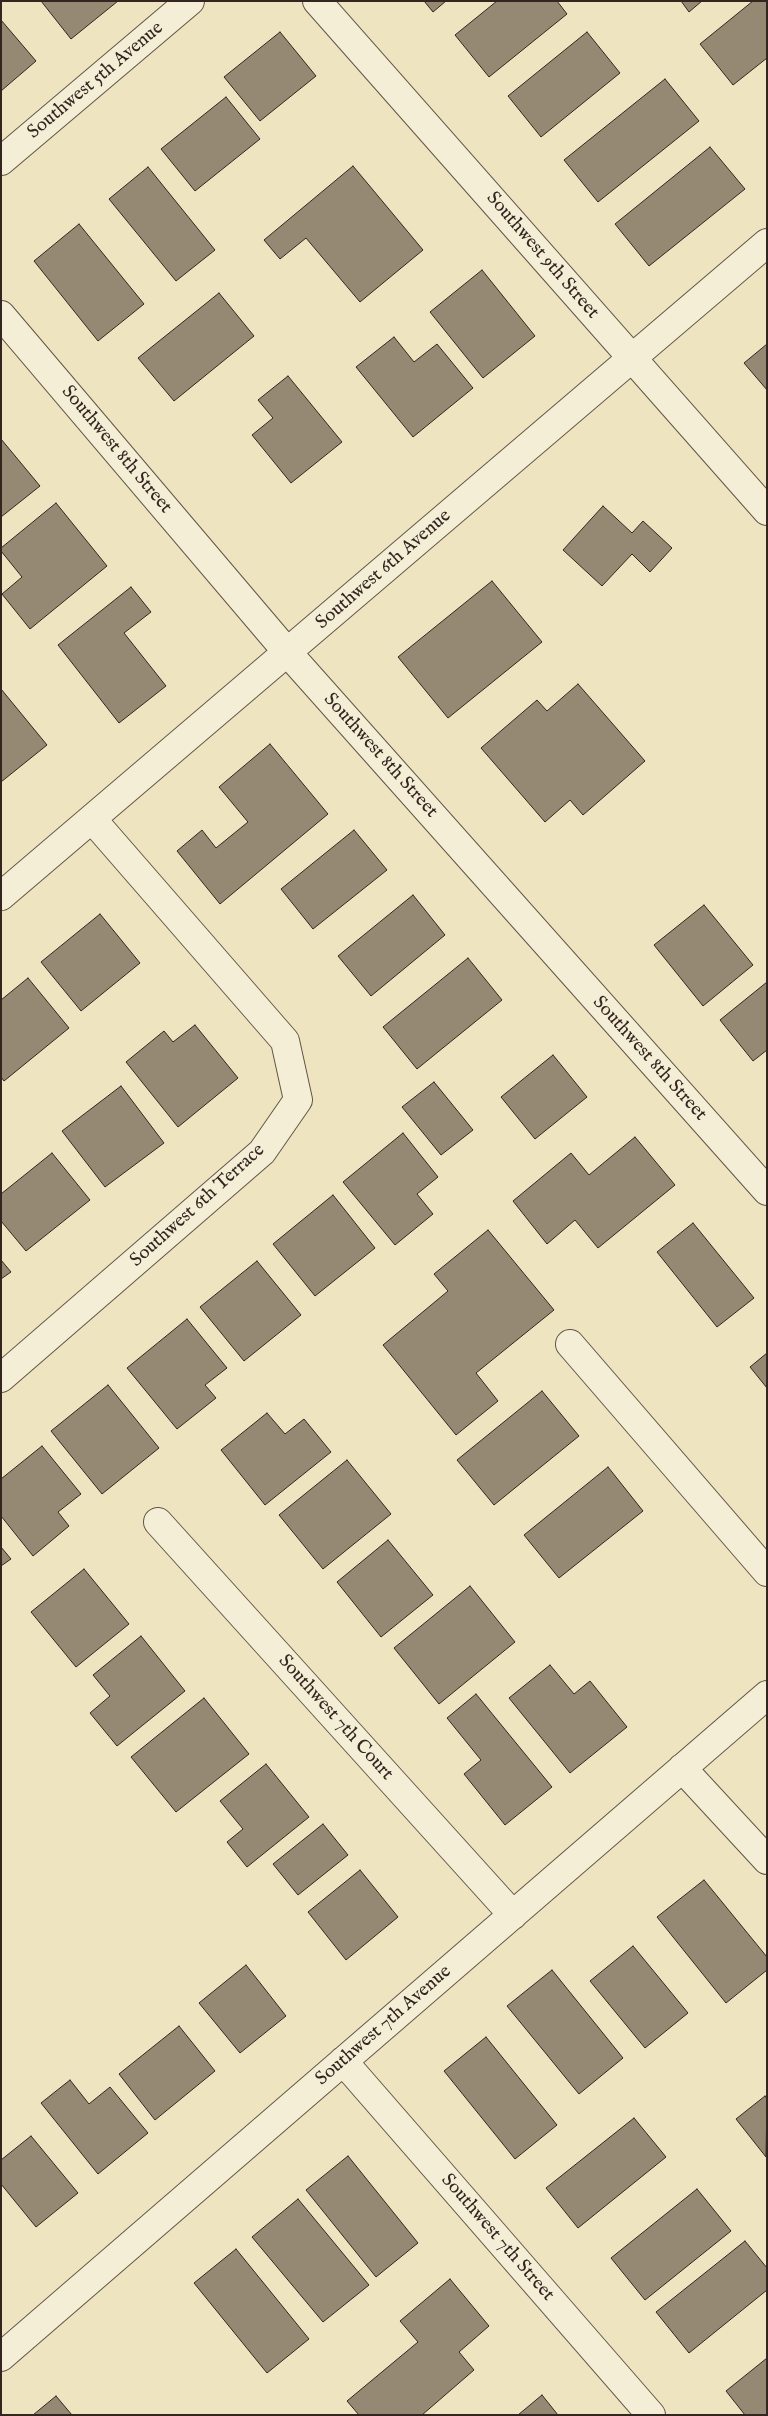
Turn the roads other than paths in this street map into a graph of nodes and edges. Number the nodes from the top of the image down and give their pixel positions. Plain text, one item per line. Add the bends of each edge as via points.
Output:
1 (190, 1) edge
2 (317, 1) edge
3 (1, 161) edge
4 (767, 244) edge
5 (1, 315) edge
6 (632, 358) junction
7 (767, 511) edge
8 (288, 653) junction
9 (92, 819) junction
10 (1, 896) edge
11 (767, 1190) edge
12 (570, 1344) dead end
13 (1, 1378) edge
14 (158, 1522) dead end
15 (767, 1572) edge
16 (767, 1695) edge
17 (682, 1768) junction
18 (767, 1860) edge
19 (513, 1915) junction
20 (343, 2061) junction
21 (1, 2357) edge
22 (651, 2415) edge

1 - 3 street, Southwest 5th Avenue
2 - 6 street, Southwest 9th Street
4 - 6 street, Southwest 6th Avenue
5 - 8 street, Southwest 8th Street
6 - 7 street, Southwest 9th Street
6 - 8 street, Southwest 6th Avenue
8 - 9 street, Southwest 6th Avenue
8 - 11 street, Southwest 8th Street
9 - 10 street, Southwest 6th Avenue
9 - 13 street, Southwest 6th Terrace via 285,1041 298,1100 262,1152
12 - 15 street
14 - 19 street, Southwest 7th Court
16 - 17 street, Southwest 7th Avenue
17 - 18 street
17 - 19 street, Southwest 7th Avenue
19 - 20 street, Southwest 7th Avenue
20 - 21 street, Southwest 7th Avenue
20 - 22 street, Southwest 7th Street

